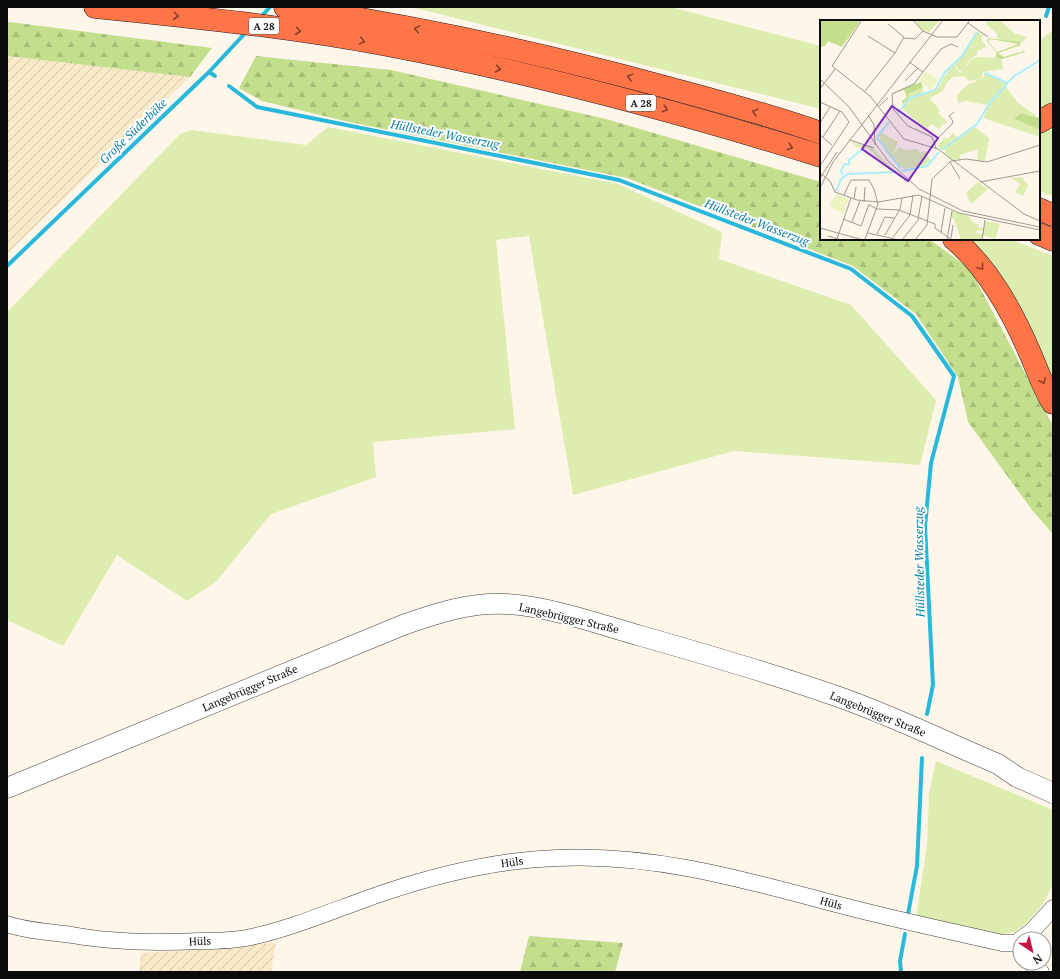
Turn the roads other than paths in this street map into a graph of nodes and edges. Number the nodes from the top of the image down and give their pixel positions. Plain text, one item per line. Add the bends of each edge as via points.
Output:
1 (95, 7) edge
2 (285, 7) edge
3 (1053, 114) edge
4 (820, 120) edge
5 (1040, 121) edge
6 (793, 123) junction
7 (820, 132) edge
8 (820, 156) edge
9 (1040, 209) edge
10 (1053, 215) edge
11 (1040, 234) edge
12 (955, 240) edge
13 (1053, 240) edge
14 (1053, 403) edge
15 (998, 764) junction
16 (1053, 780) edge
17 (7, 788) edge
18 (1053, 793) edge
19 (1053, 908) edge
20 (8, 928) edge
21 (1032, 931) edge
22 (1012, 942) edge

1 -> 8 highway, A 28 via 323,34 387,45 526,74 658,107
6 -> 2 highway, A 28 via 585,65 455,36
3 - 5 highway
4 - 6 highway
6 - 7 highway, A 28
9 - 10 highway
11 - 13 highway
12 -> 14 highway via 982,268 1003,298
15 - 16 street, Langebrügger Straße via 1021,768
15 - 17 street, Langebrügger Straße via 841,698 778,676 584,620 532,607 506,604 473,605 441,612 403,625
15 - 18 street, Langebrügger Straße via 1016,777
19 - 21 street, Hüls
20 - 22 street, Hüls via 133,943 249,938 290,927 388,891 449,874 514,861 600,857 667,863 750,880 835,904 1002,943

